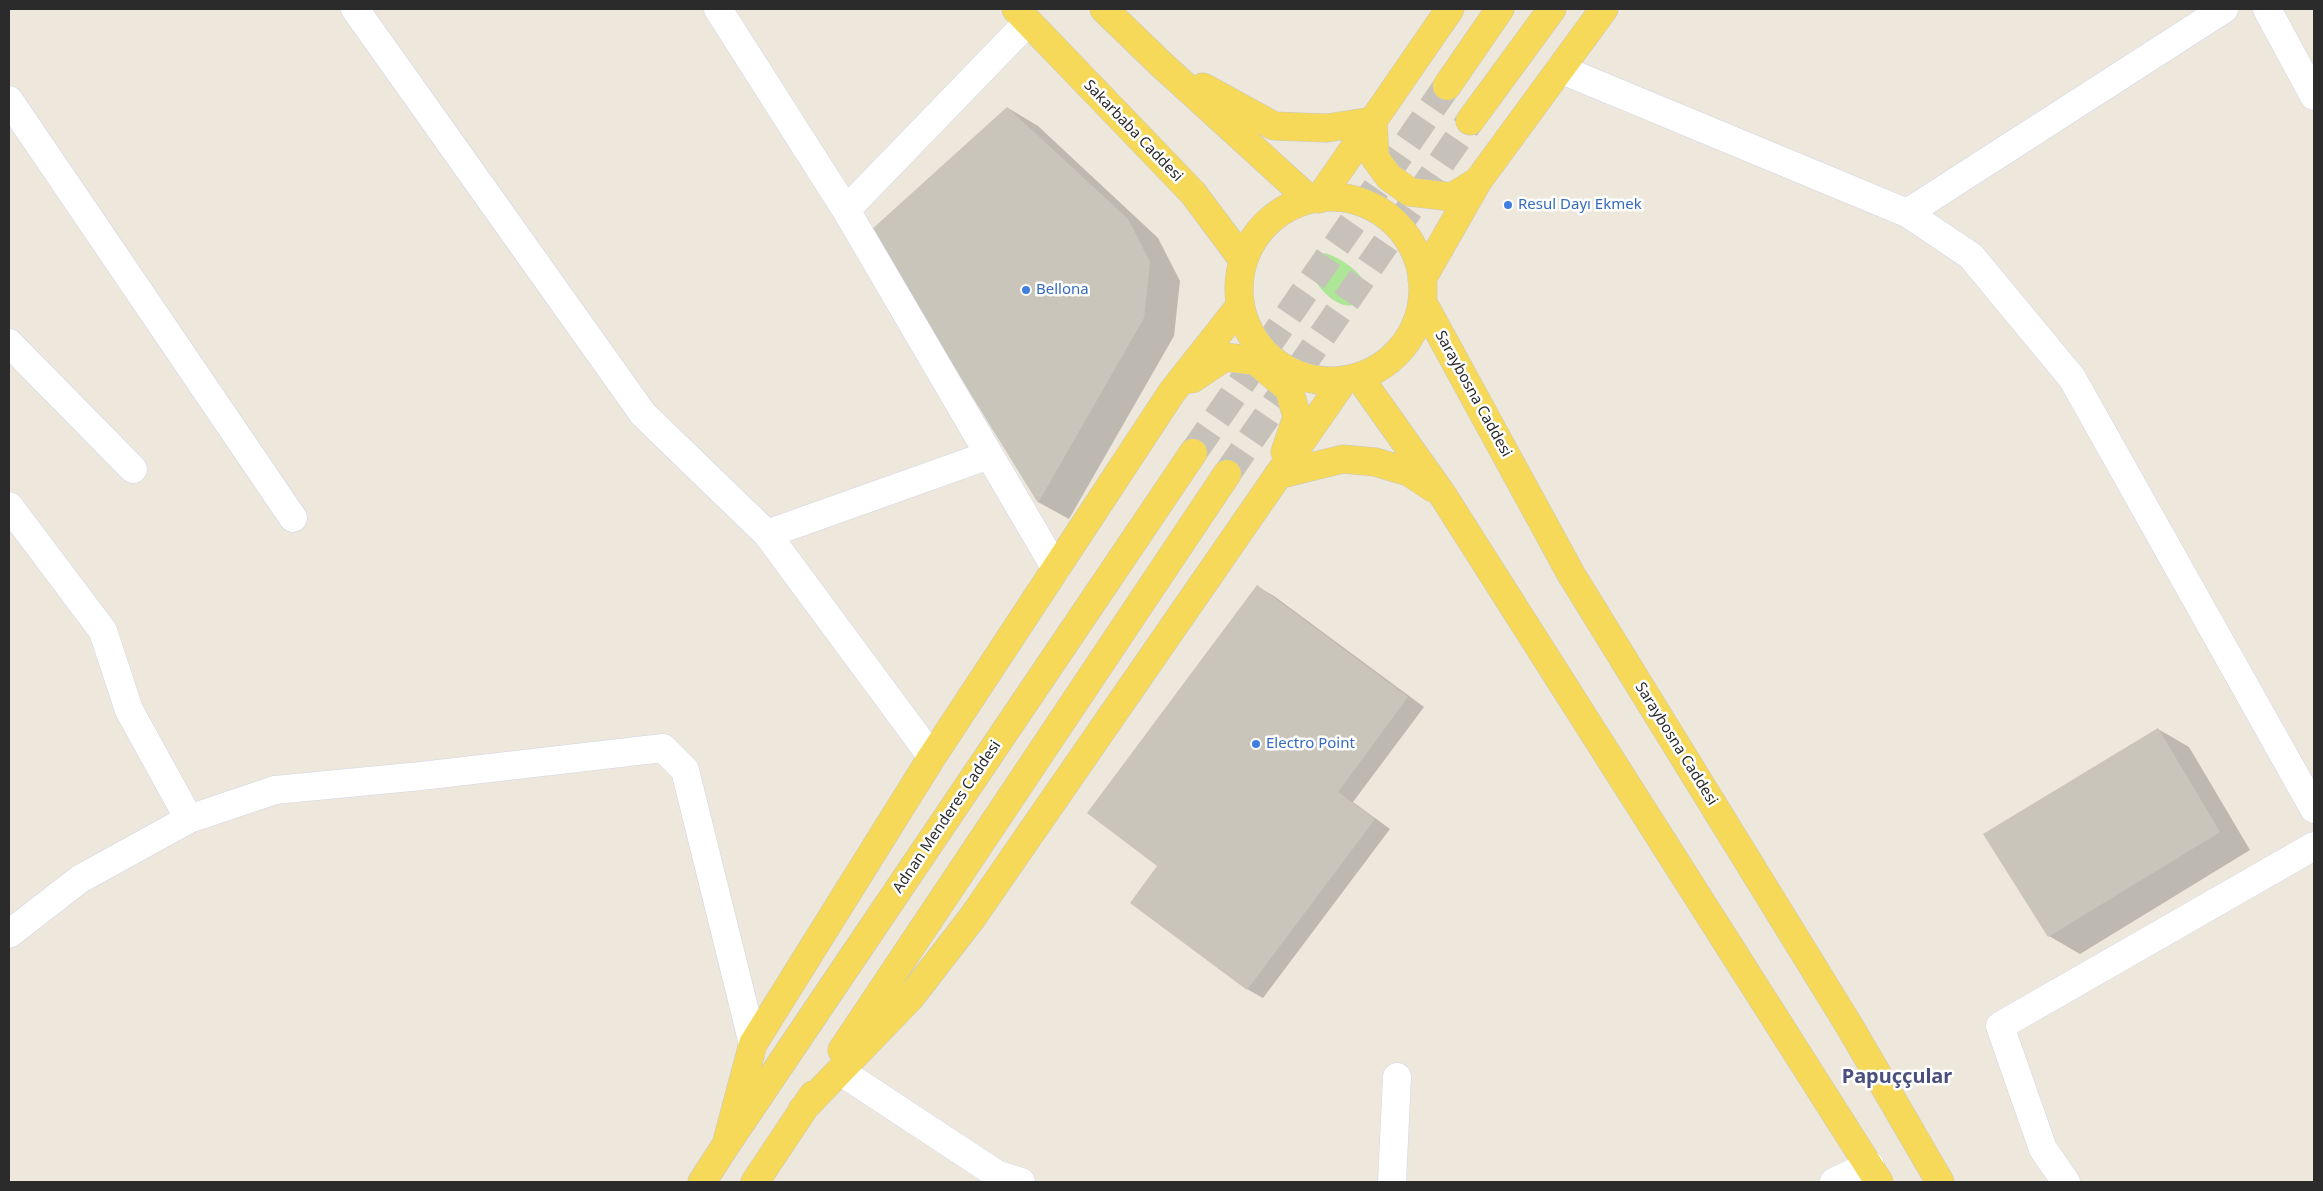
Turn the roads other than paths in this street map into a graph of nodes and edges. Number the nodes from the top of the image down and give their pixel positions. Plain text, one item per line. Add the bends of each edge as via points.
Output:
1 (355, 9) edge
2 (718, 9) edge
3 (1104, 9) edge
4 (1450, 9) edge
5 (1500, 9) edge
6 (1552, 9) edge
7 (1604, 9) edge
8 (2224, 9) edge
9 (2267, 9) edge
10 (1022, 15) edge
11 (1162, 65) junction
12 (1560, 69) junction
13 (1447, 86) tunnel mouth
14 (2314, 96) edge
15 (9, 100) edge
16 (1373, 121) junction
17 (1470, 121) tunnel mouth
18 (1478, 181) junction
19 (1314, 199) junction
20 (846, 210) junction
21 (1907, 213) junction
22 (1243, 260) junction
23 (1422, 290) junction
24 (1240, 306) junction
25 (9, 343) edge
26 (1351, 379) junction
27 (1172, 392) junction
28 (1193, 453) tunnel mouth
29 (989, 455) junction
30 (133, 469) dead end
31 (1227, 474) tunnel mouth
32 (1278, 475) junction
33 (1442, 494) junction
34 (12, 518) edge
35 (293, 518) dead end
36 (767, 534) junction
37 (1056, 569) junction
38 (932, 756) junction
39 (2314, 809) edge
40 (188, 819) junction
41 (2314, 846) edge
42 (9, 934) edge
43 (753, 1044) junction
44 (840, 1070) junction
45 (1397, 1077) dead end
46 (802, 1110) junction
47 (726, 1145) junction
48 (1874, 1173) edge
49 (702, 1182) edge
50 (755, 1182) edge
51 (1020, 1182) edge
52 (1392, 1182) edge
53 (1834, 1182) edge
54 (1940, 1182) edge
55 (2066, 1182) edge

1 - 36 street via 643,414
2 - 20 street
3 - 11 main road
4 - 16 main road
5 - 13 main road
6 - 17 main road
7 - 12 main road
8 - 21 street
9 - 14 street
10 - 20 street
10 - 22 main road, Sakarbaba Caddesi via 1193,192
11 - 16 main road via 1274,126 1326,128
11 - 19 main road
12 - 18 main road
12 - 21 street
15 - 35 street
16 - 18 main road via 1376,158 1389,177 1410,192 1452,197
16 - 19 main road
18 - 23 main road
19 - 22 main road via 1281,212 1258,232
19 - 23 main road via 1340,197 1370,206 1396,223 1414,248
20 - 29 street
21 - 39 street via 1971,256 2072,378
22 - 24 main road via 1238,282
23 - 26 main road via 1416,326 1402,348 1382,366
23 - 54 main road, Saraybosna Caddesi via 1571,574 1850,1027
24 - 26 main road via 1247,328 1260,348 1277,364 1297,375 1320,380
24 - 27 main road
25 - 30 street
26 - 32 main road
26 - 33 main road
27 - 32 main road via 1225,357 1256,361 1289,389 1296,417
27 - 37 main road
28 - 47 main road, Adnan Menderes Caddesi
29 - 36 street
29 - 37 street
31 - 46 main road
32 - 33 main road via 1342,458 1375,462 1410,472
32 - 44 main road via 972,918 910,998
33 - 48 main road
34 - 40 street via 103,630 129,710
36 - 38 street
37 - 38 main road
38 - 43 main road
40 - 42 street via 80,879
40 - 43 street via 275,790 663,748 685,770
41 - 55 street via 2000,1026 2044,1149
43 - 47 main road
44 - 46 main road
44 - 51 street via 998,1175
45 - 52 street
46 - 50 main road
47 - 49 main road, Adnan Menderes Caddesi
48 - 53 street

